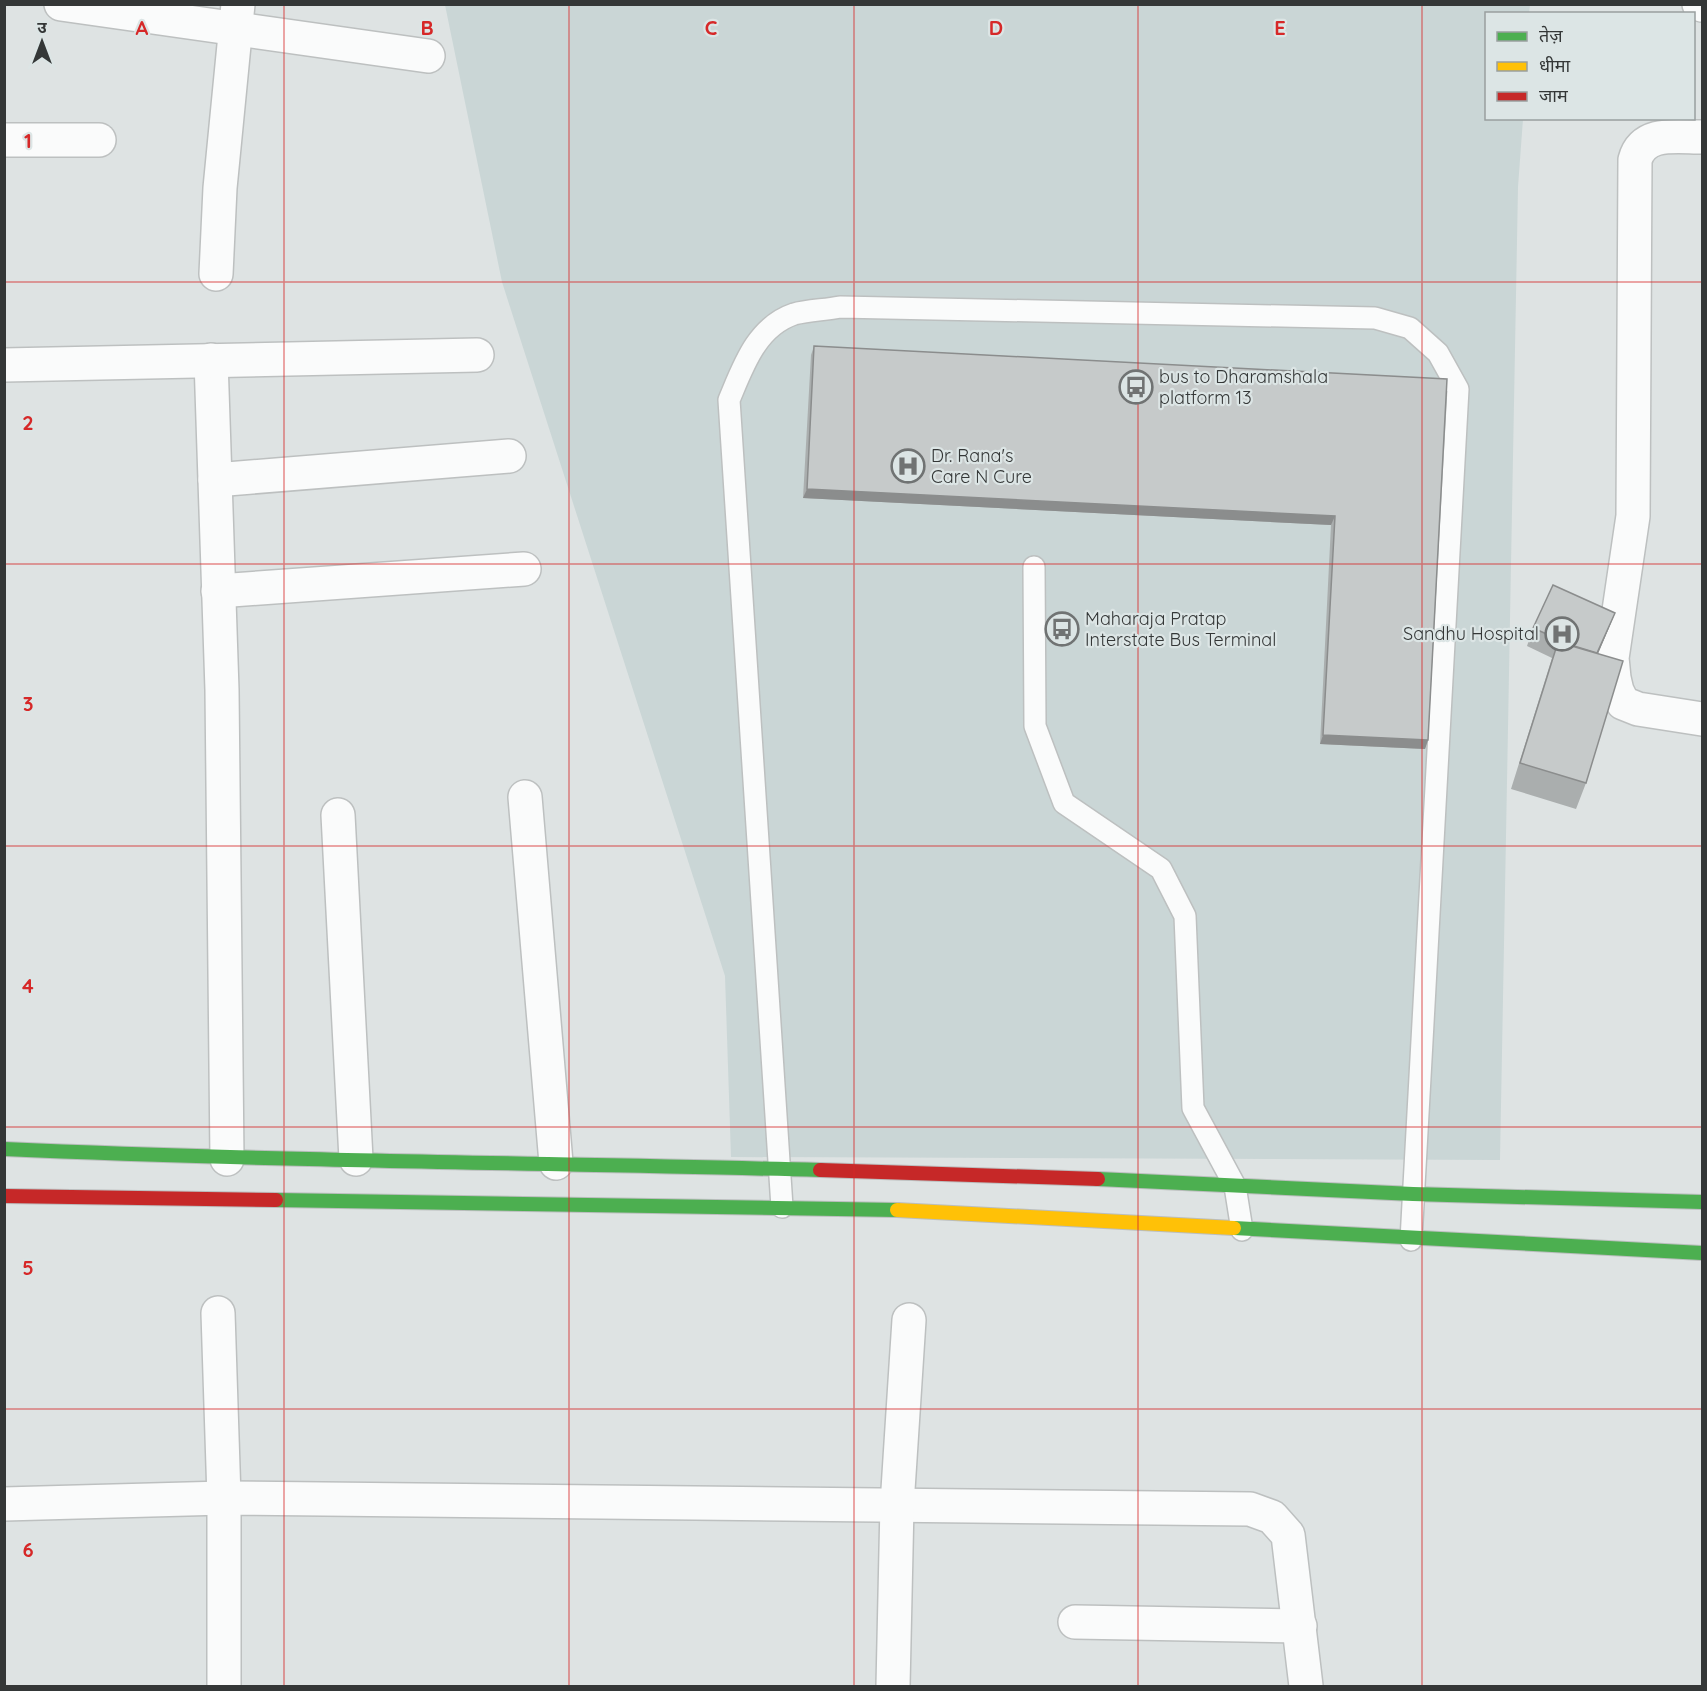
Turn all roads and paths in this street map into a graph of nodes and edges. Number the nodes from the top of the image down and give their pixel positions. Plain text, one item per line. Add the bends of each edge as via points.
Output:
1 (61, 4) edge
2 (237, 17) edge
3 (428, 56) dead end
4 (1702, 136) edge
5 (4, 140) edge
6 (99, 140) dead end
7 (216, 274) dead end
8 (477, 355) dead end
9 (211, 360) junction
10 (4, 365) edge
11 (509, 456) dead end
12 (215, 480) junction
13 (1034, 567) dead end
14 (524, 569) dead end
15 (218, 591) junction
16 (1702, 719) edge
17 (525, 797) dead end
18 (338, 814) dead end
19 (4, 1149) edge
20 (227, 1159) junction
21 (356, 1159) junction
22 (556, 1163) junction
23 (780, 1170) junction
24 (1235, 1186) junction
25 (1413, 1194) junction
26 (4, 1196) edge
27 (1702, 1202) edge
28 (782, 1207) junction
29 (1242, 1230) junction
30 (1411, 1240) junction
31 (1702, 1253) edge
32 (218, 1313) dead end
33 (909, 1320) dead end
34 (224, 1498) junction
35 (4, 1504) edge
36 (897, 1505) junction
37 (1075, 1622) dead end
38 (1300, 1626) junction
39 (224, 1686) edge
40 (893, 1686) edge
41 (1306, 1686) edge

1 - 2 street
2 - 3 street
2 - 7 street via 220,188
4 - 16 street via 1649,141 1637,151 1635,160 1633,516 1612,658 1623,703
5 - 6 street
8 - 9 street
9 - 10 street
9 - 12 street
11 - 12 street
12 - 15 street
13 - 24 lane via 1035,726 1065,803 1161,869 1185,916 1192,1108
14 - 15 street
15 - 20 street
17 - 22 street
18 - 21 street
19 - 20 main road
20 - 21 main road
21 - 22 main road
22 - 23 main road
23 - 24 main road via 969,1173
23 - 25 lane via 729,400 749,352 770,329 794,314 840,307 1375,318 1410,328 1438,353 1458,389
23 - 28 lane
24 - 25 main road
24 - 29 lane
25 - 27 main road
25 - 30 lane
26 - 28 main road
28 - 29 main road
29 - 30 main road
30 - 31 main road
32 - 34 street
33 - 36 street
34 - 35 street
34 - 36 street
34 - 39 street
36 - 38 street via 1250,1509 1272,1517 1288,1535
36 - 40 street
37 - 38 street
38 - 41 street

